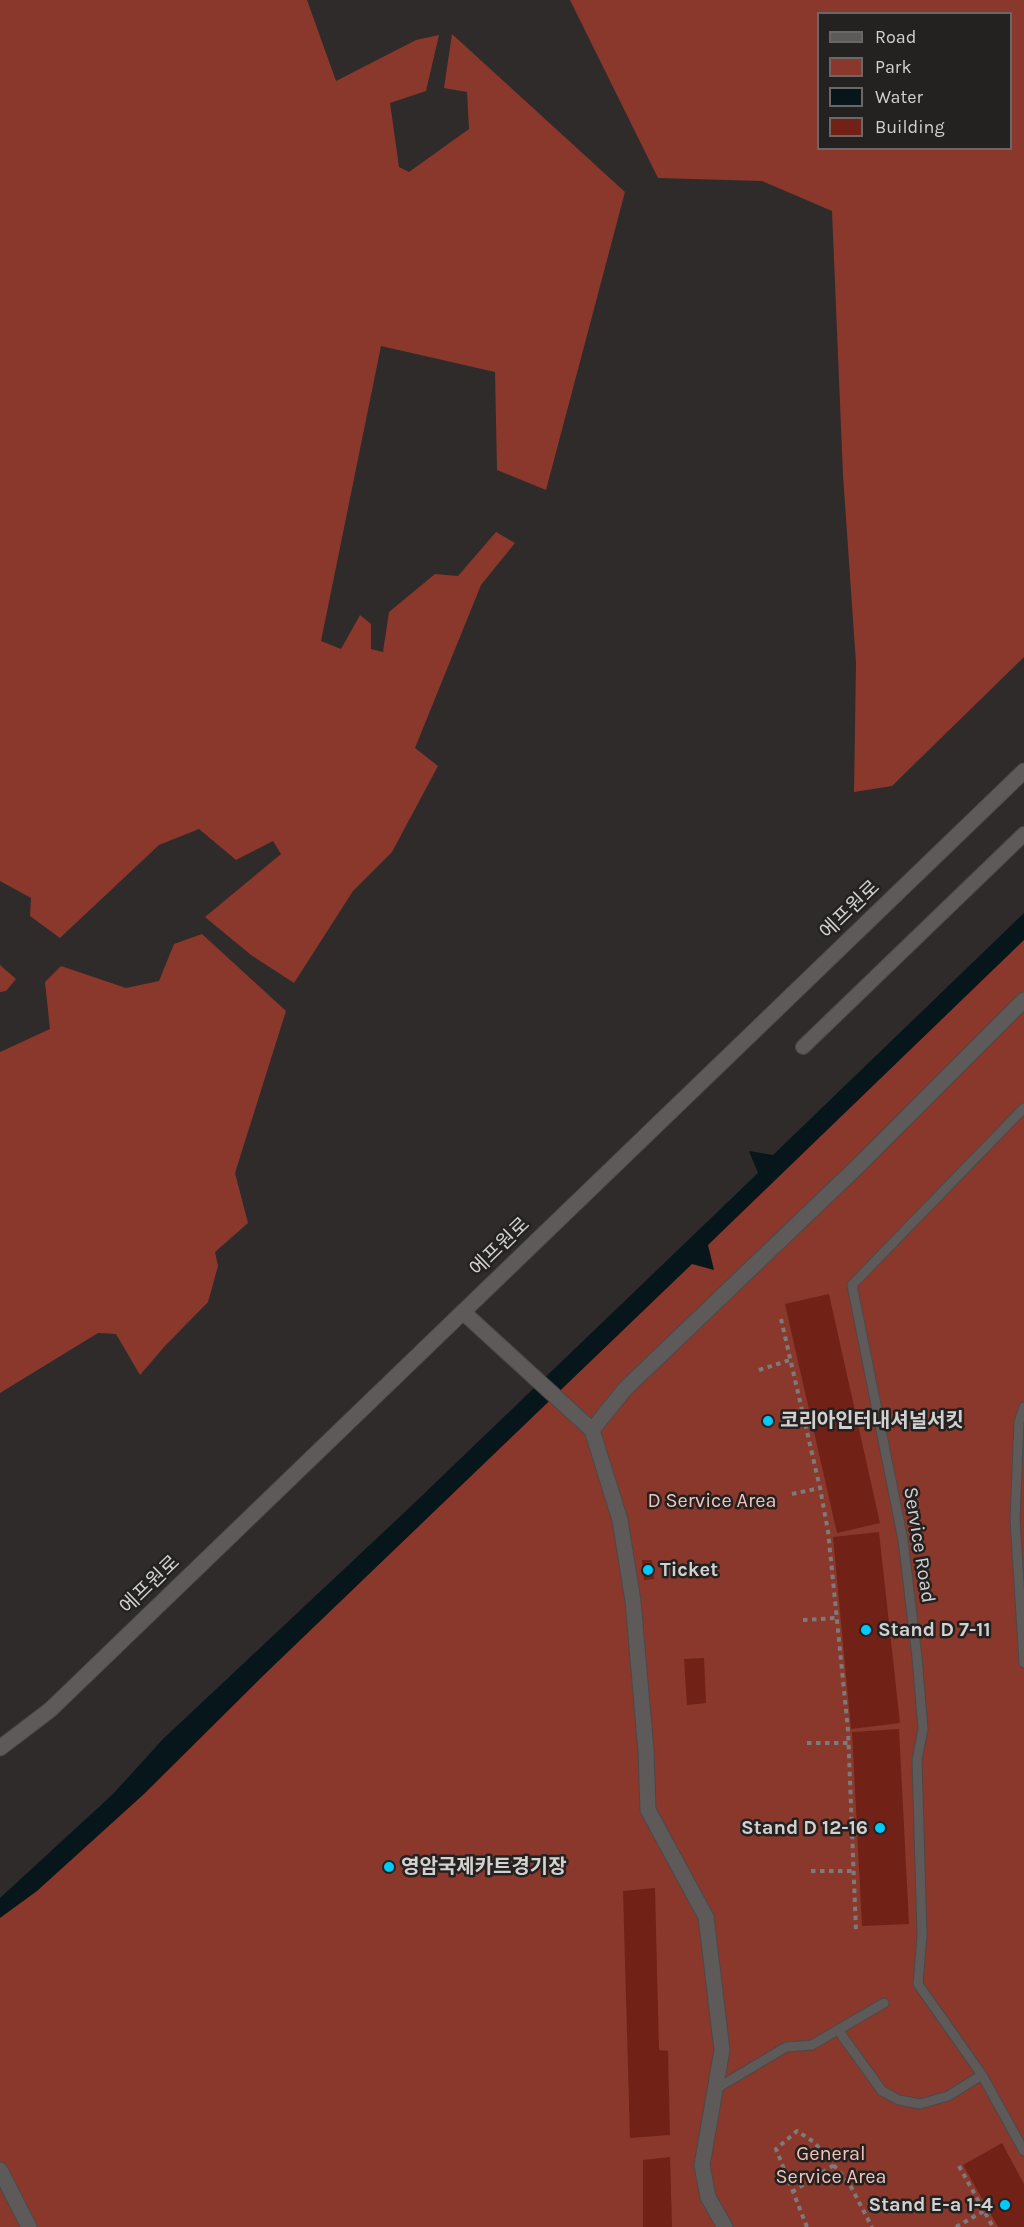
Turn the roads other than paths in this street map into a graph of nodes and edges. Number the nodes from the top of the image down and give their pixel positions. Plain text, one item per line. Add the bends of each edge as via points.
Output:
1 (1024, 771) edge
2 (1024, 834) edge
3 (1024, 1000) edge
4 (803, 1047) dead end
5 (1024, 1108) edge
6 (463, 1312) junction
7 (1024, 1407) edge
8 (592, 1430) junction
9 (1024, 1663) edge
10 (0, 1748) edge
11 (884, 2003) dead end
12 (838, 2030) junction
13 (982, 2075) junction
14 (714, 2090) junction
15 (1024, 2151) edge
16 (0, 2170) edge
17 (29, 2227) edge
18 (725, 2227) edge

1 - 6 street, 에프원로
2 - 4 street
3 - 8 street via 852,1172 625,1389
5 - 13 lane, Service Road via 852,1285 903,1540 917,1658 923,1729 917,1760 922,1935 918,1984
6 - 8 street
6 - 10 street, 에프원로 via 50,1710
7 - 9 lane via 1019,1422 1015,1519
8 - 14 street via 620,1520 633,1601 648,1810 706,1917 722,2050
11 - 12 lane
12 - 13 lane via 882,2091 899,2100 920,2104 948,2096
12 - 14 lane via 812,2045 786,2047
13 - 15 lane, Service Road
14 - 18 street via 702,2165 708,2198
16 - 17 street

